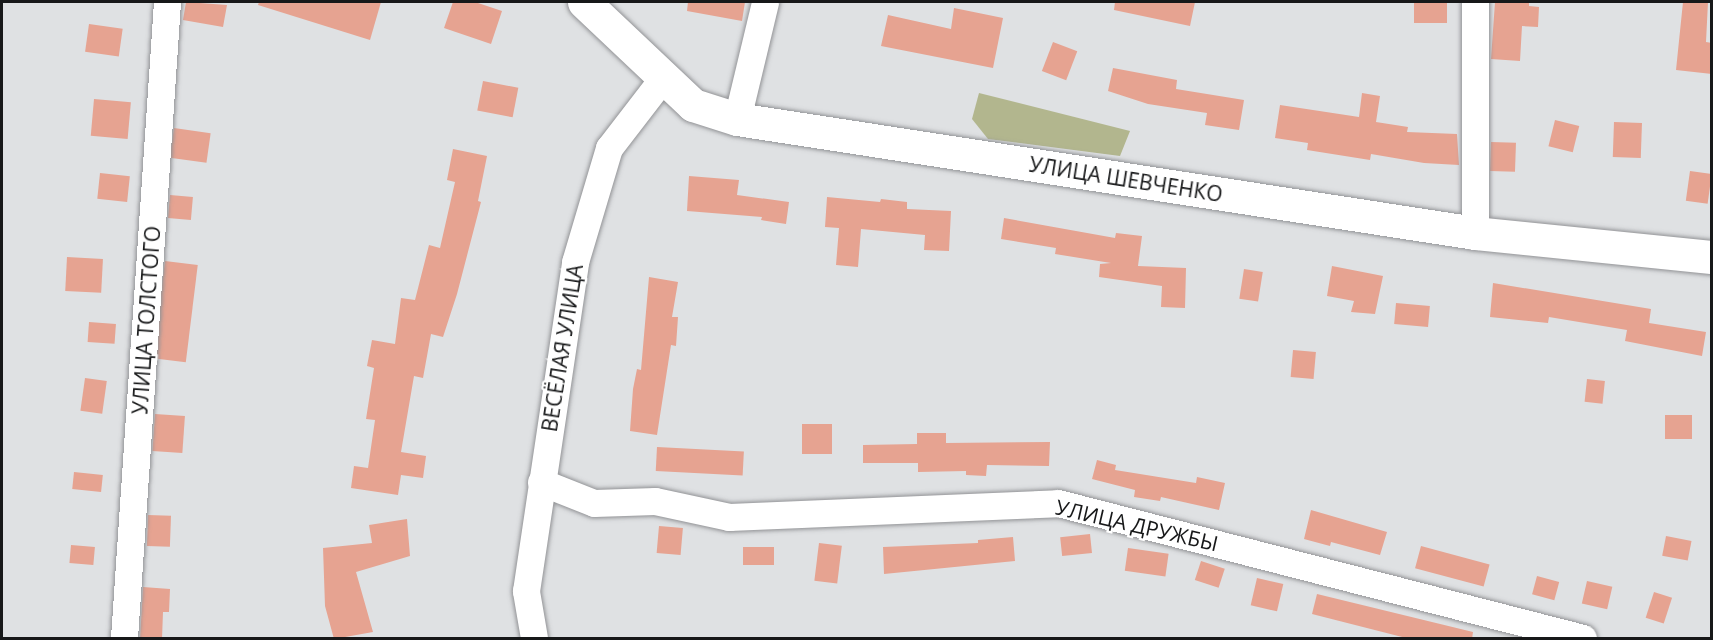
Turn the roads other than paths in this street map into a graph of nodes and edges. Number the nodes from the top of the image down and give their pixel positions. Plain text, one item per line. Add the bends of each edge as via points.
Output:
1 (167, 2) edge
2 (584, 2) edge
3 (765, 2) edge
4 (1475, 2) edge
5 (663, 78) junction
6 (736, 119) junction
7 (1475, 233) junction
8 (1712, 257) edge
9 (541, 482) junction
10 (124, 639) edge
11 (534, 639) edge
12 (1583, 639) edge

1 - 10 street, УЛИЦА ТОЛСТОГО
2 - 5 main road, УЛИЦА ШЕВЧЕНКО
3 - 6 street
4 - 7 street
5 - 6 main road, УЛИЦА ШЕВЧЕНКО via 693,105
5 - 9 street, ВЕСЁЛАЯ УЛИЦА via 609,148 575,262
6 - 7 main road, УЛИЦА ШЕВЧЕНКО
7 - 8 main road, УЛИЦА ШЕВЧЕНКО
9 - 11 street, ВЕСЁЛАЯ УЛИЦА via 526,591
9 - 12 street, УЛИЦА ДРУЖБЫ via 594,503 655,501 729,517 1058,503

